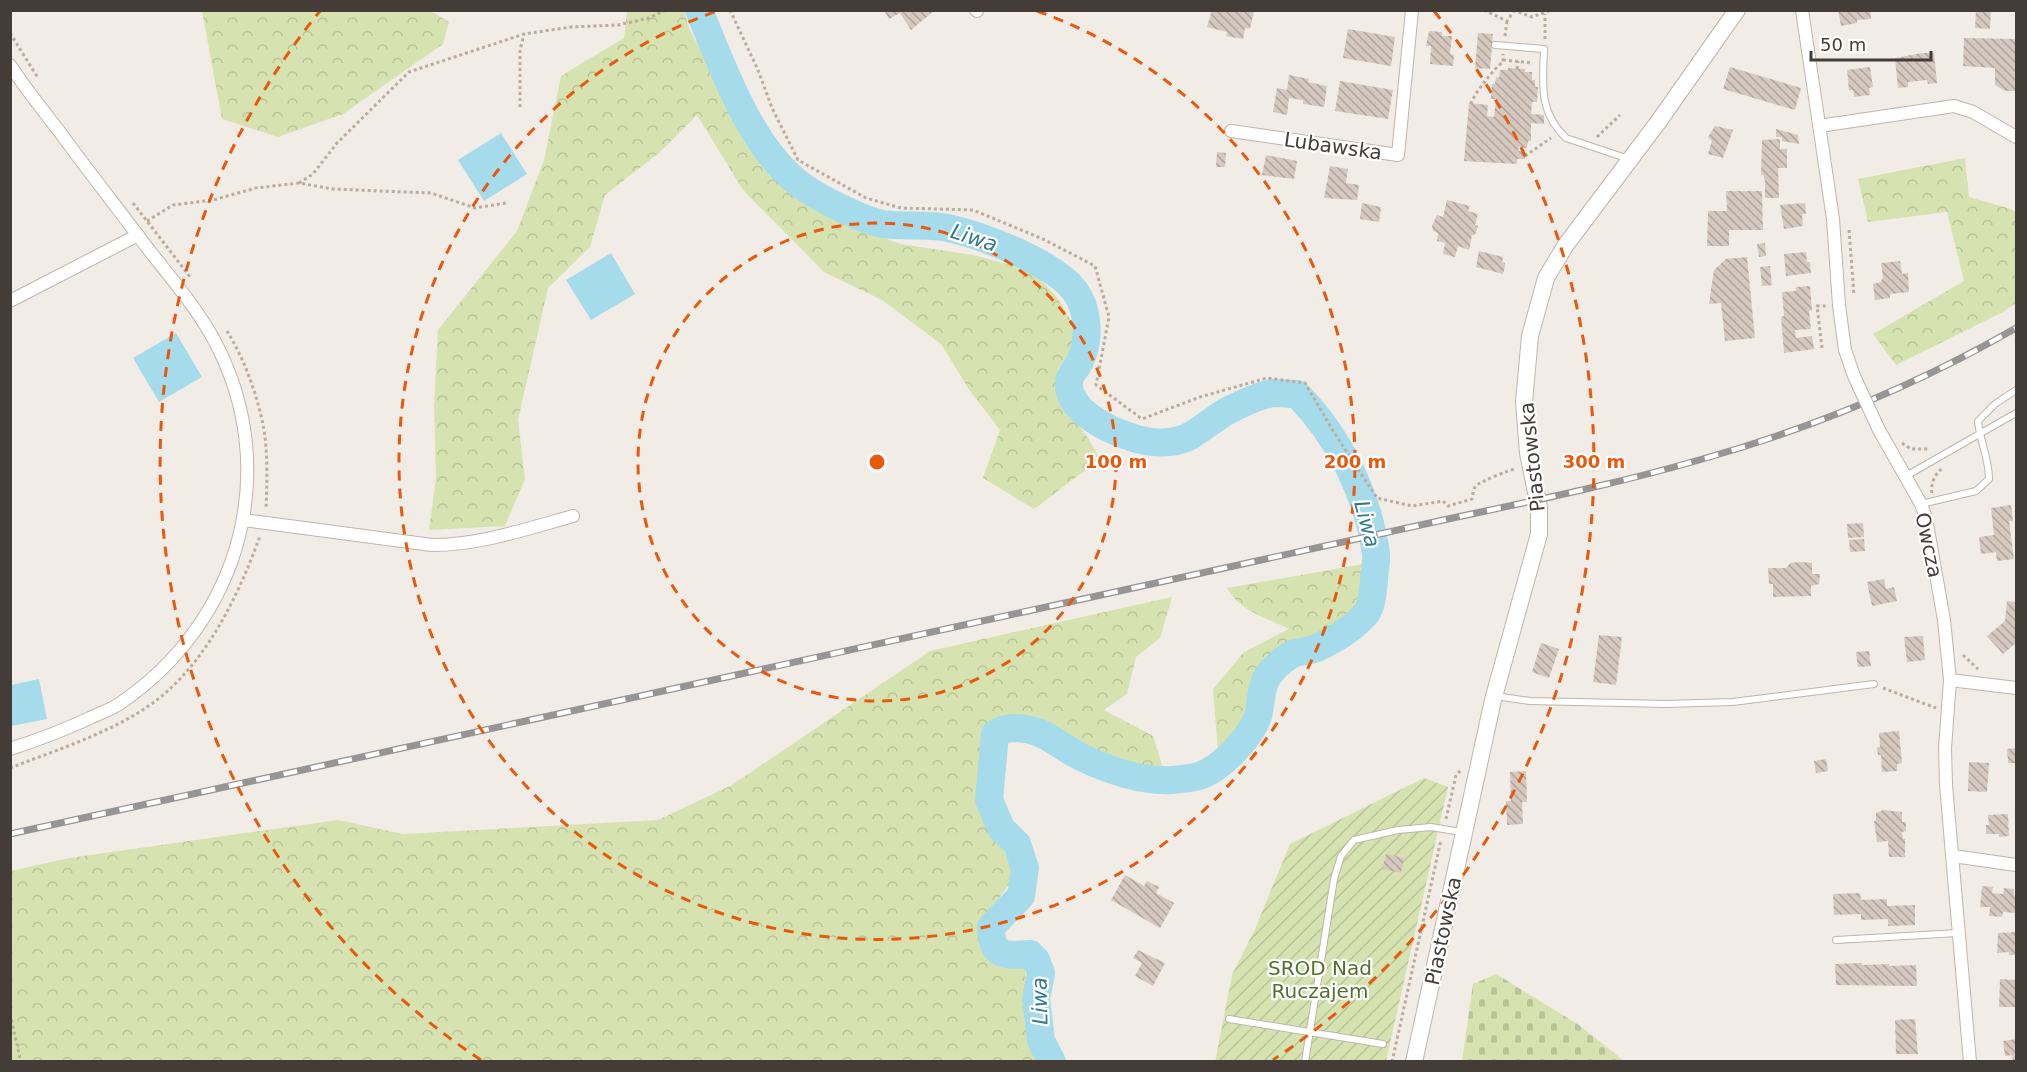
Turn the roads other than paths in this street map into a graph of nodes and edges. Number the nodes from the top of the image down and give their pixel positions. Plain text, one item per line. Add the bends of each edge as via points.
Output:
1 (1412, 10) edge
2 (1737, 10) edge
3 (1802, 10) edge
4 (1495, 45) dead end
5 (10, 65) edge
6 (1819, 126) junction
7 (1231, 131) dead end
8 (2016, 137) edge
9 (1630, 159) junction
10 (138, 235) junction
11 (10, 301) edge
12 (2016, 390) edge
13 (2016, 413) edge
14 (1979, 433) junction
15 (1906, 476) junction
16 (1928, 503) junction
17 (573, 516) dead end
18 (244, 520) junction
19 (1950, 680) junction
20 (1874, 684) road end
21 (2016, 688) edge
22 (1494, 696) junction
23 (10, 749) edge
24 (1464, 833) junction
25 (1953, 856) junction
26 (2016, 865) edge
27 (1959, 933) junction
28 (1836, 940) dead end
29 (1228, 1019) dead end
30 (1310, 1032) junction
31 (1383, 1044) dead end
32 (1305, 1062) edge
33 (1414, 1062) edge
34 (1970, 1062) edge

1 - 7 street, Lubawska via 1398,155
2 - 9 street, Piastowska
3 - 6 street, Owcza
4 - 9 lane via 1544,49 1544,105 1559,132 1566,138
5 - 10 street
6 - 8 street via 1954,106 1973,112
6 - 15 street, Owcza, bridge via 1833,219 1845,350 1879,430
9 - 22 street, Piastowska via 1565,246 1546,278 1536,307 1524,402 1525,435 1539,507 1539,534
10 - 11 street
10 - 18 street via 212,336 233,385 246,436
12 - 14 lane via 1978,421
13 - 14 lane
14 - 15 lane
14 - 16 lane via 1989,464 1989,478 1976,490
15 - 16 street, Owcza
16 - 19 street, Owcza via 1926,518
17 - 18 street via 458,545 432,545
18 - 23 street via 229,574 196,630 167,665 117,706
19 - 21 street
19 - 25 street, Owcza via 1945,748
20 - 22 lane via 1733,702 1530,701
22 - 24 street, Piastowska
24 - 30 lane via 1438,828 1398,830 1354,840 1341,856
24 - 33 street, Piastowska
25 - 26 street
25 - 27 street, Owcza
27 - 28 lane
27 - 34 street, Owcza
29 - 30 lane
30 - 31 lane
30 - 32 lane

